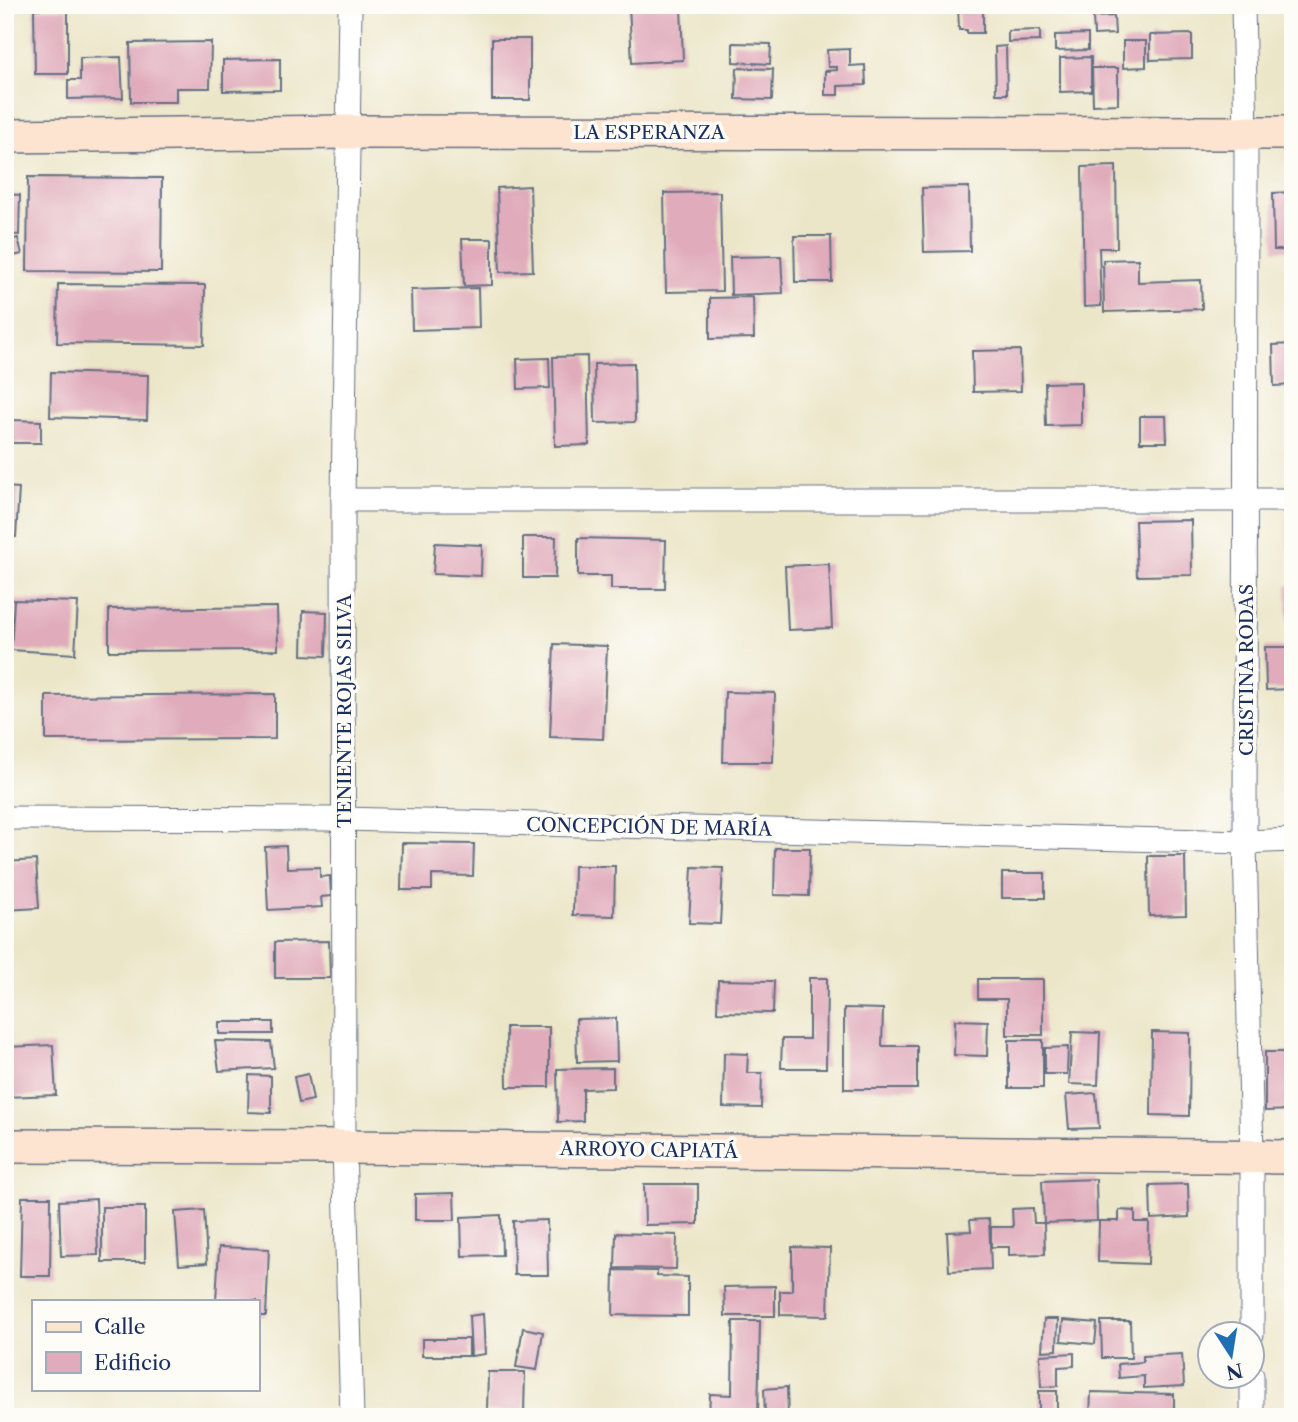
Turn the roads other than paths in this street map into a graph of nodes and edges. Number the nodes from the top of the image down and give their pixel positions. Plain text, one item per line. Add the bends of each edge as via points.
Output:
1 (350, 5) edge
2 (1243, 5) edge
3 (346, 132) junction
4 (1246, 133) junction
5 (1293, 133) edge
6 (5, 136) edge
7 (343, 500) junction
8 (1246, 500) junction
9 (1293, 500) edge
10 (5, 818) edge
11 (344, 819) junction
12 (1293, 841) edge
13 (1245, 842) junction
14 (5, 1146) edge
15 (344, 1147) junction
16 (1252, 1157) junction
17 (1293, 1157) edge
18 (1252, 1320) edge
19 (1252, 1390) edge
20 (352, 1417) edge
21 (1252, 1417) edge

1 - 3 street, TENIENTE ROJAS SILVA
2 - 4 street, CRISTINA RODAS
3 - 4 street, LA ESPERANZA
3 - 6 street, LA ESPERANZA
3 - 7 street, TENIENTE ROJAS SILVA
4 - 5 street, LA ESPERANZA
4 - 8 street, CRISTINA RODAS
7 - 8 street
7 - 11 street, TENIENTE ROJAS SILVA
8 - 9 street
8 - 13 street, CRISTINA RODAS
10 - 11 street, CONCEPCIÓN DE MARÍA
11 - 13 street, CONCEPCIÓN DE MARÍA
11 - 15 street, TENIENTE ROJAS SILVA
12 - 13 street, CONCEPCIÓN DE MARÍA
13 - 16 street, CRISTINA RODAS
14 - 15 street, ARROYO CAPIATÁ
15 - 16 street, ARROYO CAPIATÁ
15 - 20 street, TENIENTE ROJAS SILVA
16 - 17 street, ARROYO CAPIATÁ
16 - 18 street, CRISTINA RODAS
19 - 21 street

